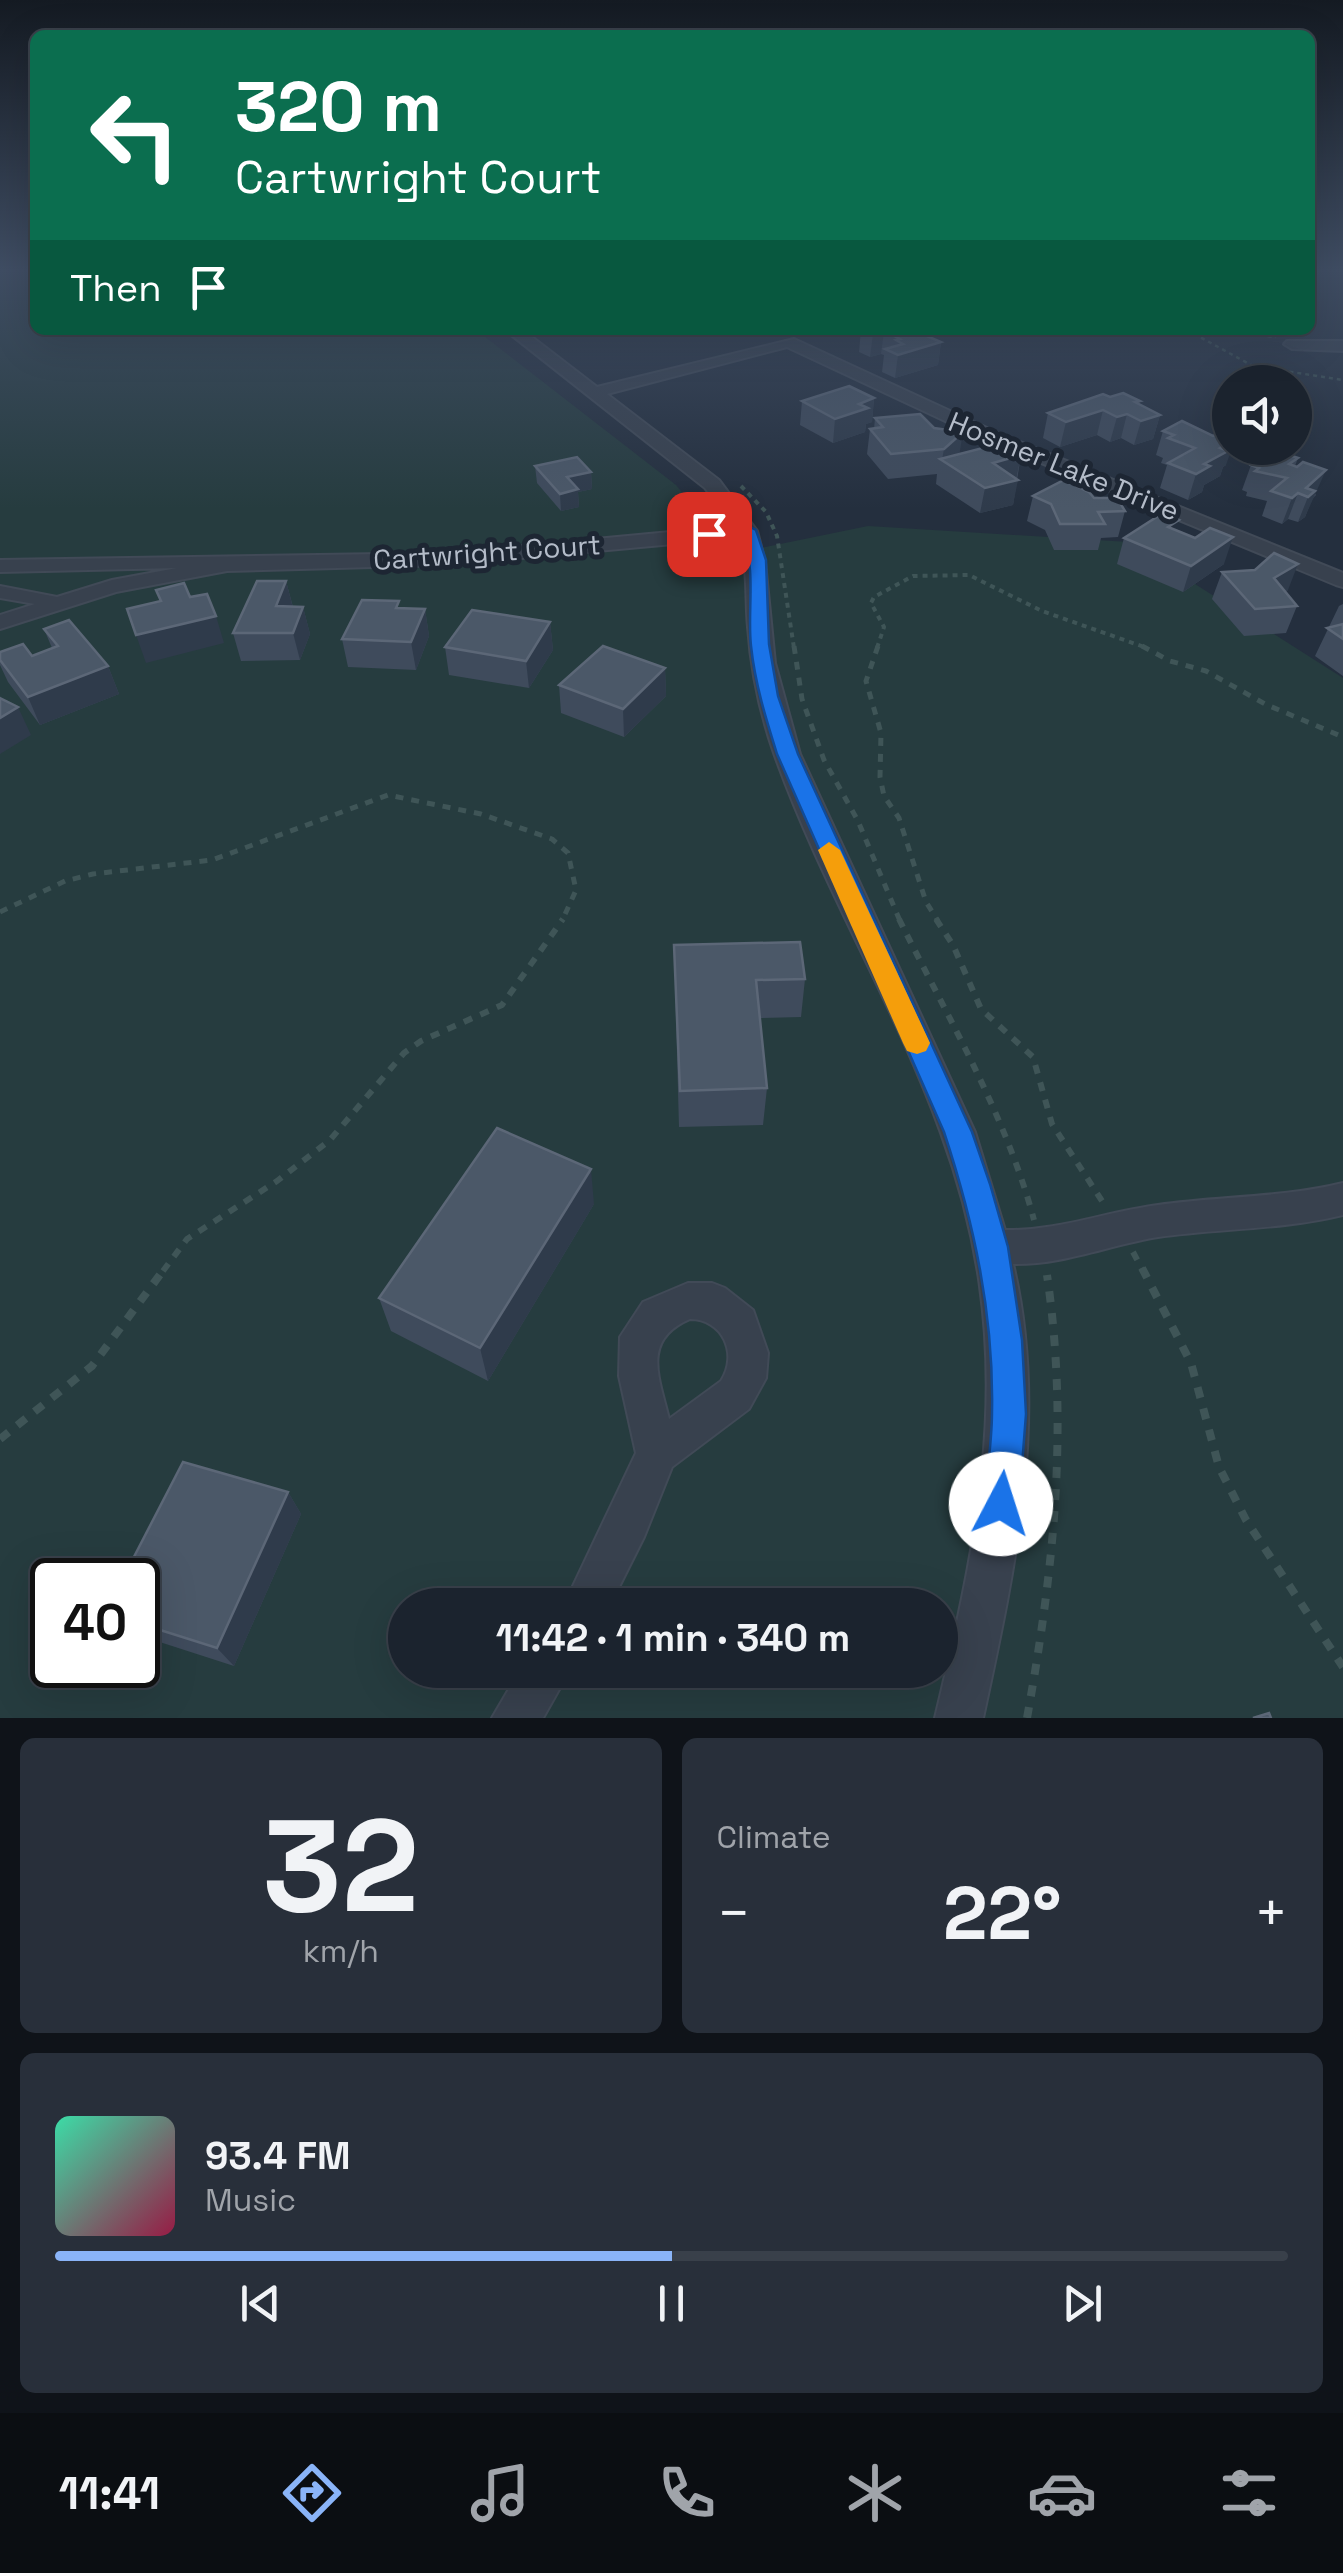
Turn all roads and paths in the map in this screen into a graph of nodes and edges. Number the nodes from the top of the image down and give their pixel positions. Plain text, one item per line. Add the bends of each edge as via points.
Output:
1 (536, 348) edge
2 (765, 348) edge
3 (801, 348) edge
4 (1221, 348) edge
5 (1343, 380) edge
6 (592, 393) junction
7 (748, 530) junction
8 (227, 565) junction
9 (0, 566) edge
10 (1343, 581) edge
11 (0, 592) edge
12 (58, 600) junction
13 (0, 622) edge
14 (1343, 737) edge
15 (0, 912) edge
16 (1343, 1199) edge
17 (1120, 1231) junction
18 (993, 1247) junction
19 (0, 1440) edge
20 (657, 1453) dead end
21 (595, 1588) edge
22 (1343, 1667) edge
23 (535, 1688) edge
24 (516, 1718) edge
25 (959, 1718) edge

1 - 6 street
2 - 6 street
3 - 10 street, Hosmer Lake Drive via 991,438
4 - 5 path via 1254,366
6 - 7 street via 712,484
7 - 8 street, Cartwright Court via 448,559
7 - 18 street via 758,560 768,696 787,754 958,1132
8 - 9 street, Cartwright Court
8 - 12 street, Cartwright Court
11 - 12 street
12 - 13 street, Cartwright Court
14 - 17 path via 1134,640 1042,611 969,575 913,576 884,589 871,604 884,627 866,681 882,733 880,776 926,902 982,1009 1033,1057 1052,1124
15 - 19 path via 92,874 212,860 388,795 481,814 552,839 568,853 576,890 557,932 502,1005 421,1040 330,1140 187,1239 92,1366
16 - 17 street via 1302,1209 1157,1220
17 - 18 street via 1042,1248
17 - 22 path via 1191,1363 1219,1466 1246,1520
18 - 25 street via 1009,1414 998,1534
20 - 21 street
23 - 24 street

